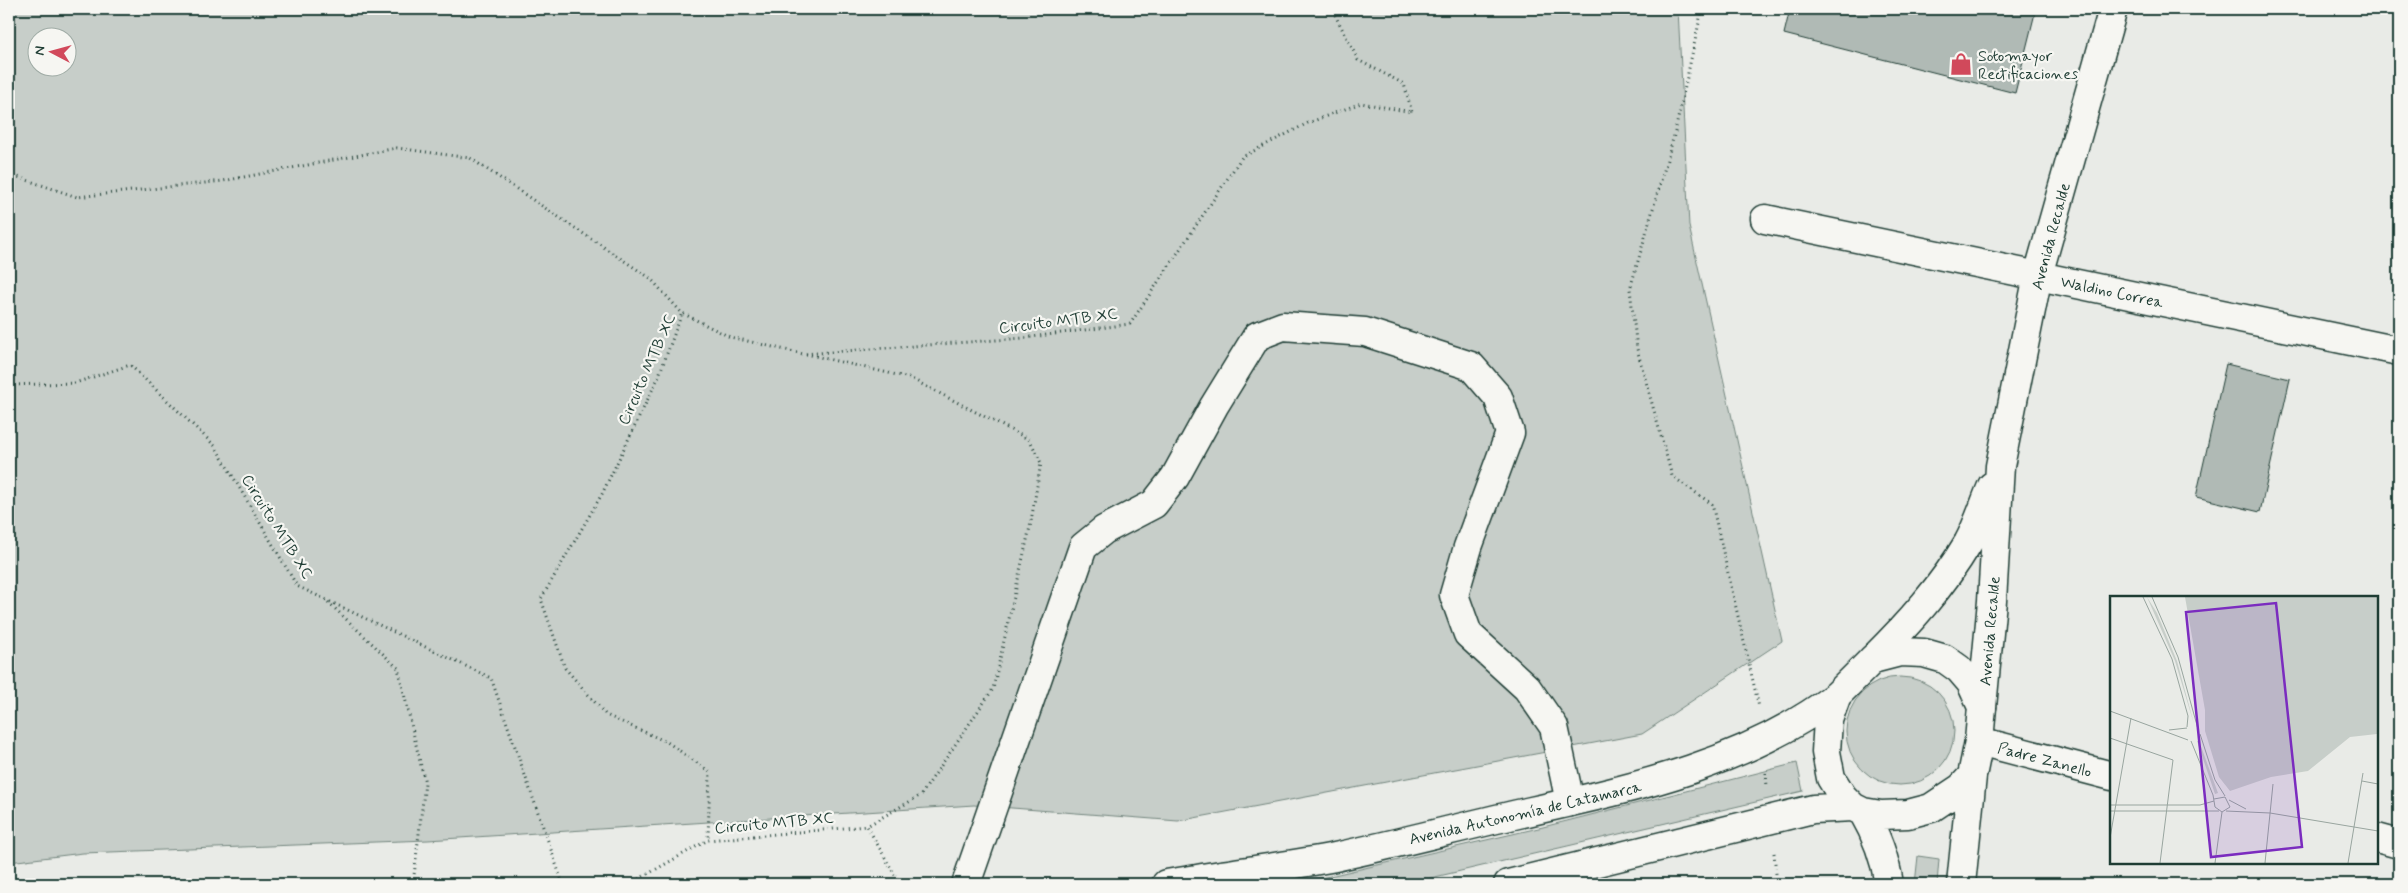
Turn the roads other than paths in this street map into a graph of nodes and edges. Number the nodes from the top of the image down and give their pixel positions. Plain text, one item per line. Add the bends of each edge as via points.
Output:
1 (2113, 9) edge
2 (1765, 219) dead end
3 (2038, 275) junction
4 (2399, 352) edge
5 (2000, 466) junction
6 (1873, 659) junction
7 (1837, 695) junction
8 (1982, 707) junction
9 (1979, 742) junction
10 (2110, 775) edge
11 (1972, 776) junction
12 (1570, 802) junction
13 (1858, 810) junction
14 (2378, 838) edge
15 (2399, 844) edge
16 (1205, 881) edge
17 (966, 884) edge
18 (1166, 884) edge
19 (1508, 884) edge
20 (1889, 884) edge
21 (1961, 884) edge

1 - 3 street, Avenida Recalde
2 - 3 street, Waldino Correa
3 - 4 street, Waldino Correa
3 - 5 street, Avenida Recalde
5 - 6 street, Avenida Recalde via 1969,541 1949,572 1908,624
5 - 8 street, Avenida Recalde
6 - 7 street
6 - 8 street via 1900,652 1924,652 1945,659 1971,683
7 - 12 street, Avenida Autonomía de Catamarca via 1809,716 1733,754 1668,777
7 - 13 street via 1828,720 1826,752 1831,778 1843,797
8 - 9 street
9 - 10 street, Padre Zanello
9 - 11 street
11 - 13 street via 1961,788 1931,808 1908,814 1881,815
11 - 21 street
12 - 16 street, Avenida Autonomía de Catamarca via 1333,857
12 - 17 street via 1554,727 1527,688 1468,634 1454,595 1510,433 1498,397 1471,366 1365,332 1284,326 1257,336 1175,477 1154,504 1104,530 1083,547
13 - 19 street via 1813,809
13 - 20 street via 1876,834
14 - 15 street
16 - 18 street, Avenida Autonomía de Catamarca

